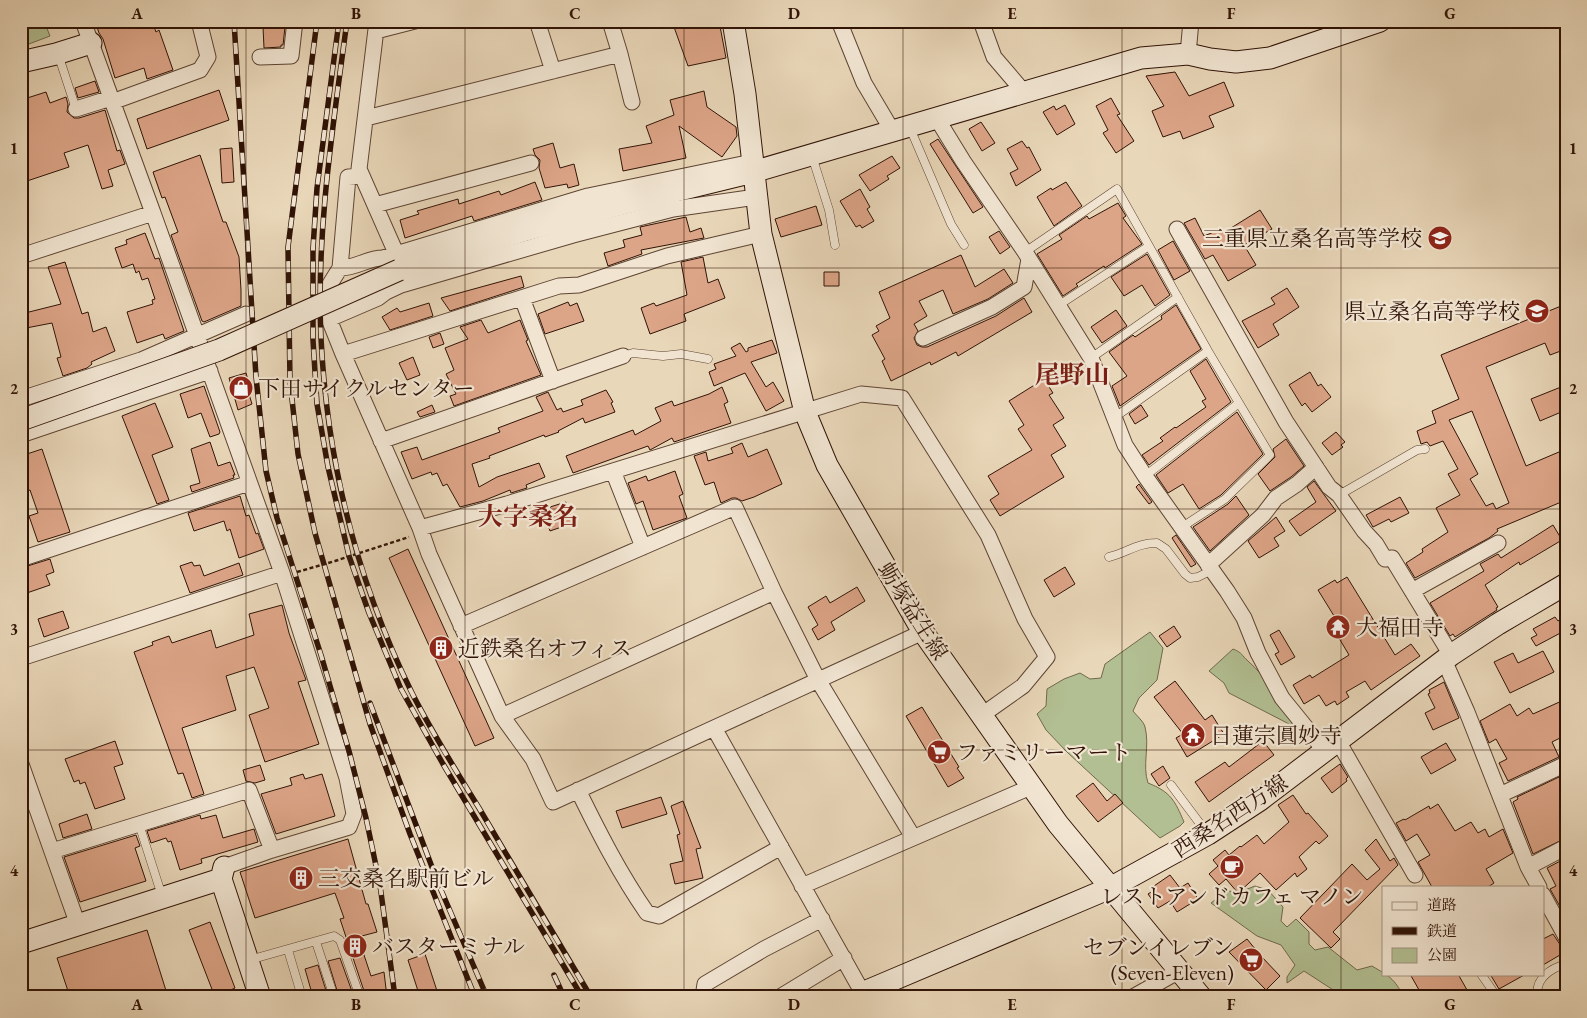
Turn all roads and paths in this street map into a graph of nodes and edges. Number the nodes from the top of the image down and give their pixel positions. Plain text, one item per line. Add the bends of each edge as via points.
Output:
1 (83, 21) edge
2 (198, 21) edge
3 (295, 21) edge
4 (416, 21) edge
5 (537, 21) edge
6 (610, 21) edge
7 (733, 21) edge
8 (839, 21) edge
9 (981, 21) edge
10 (1191, 21) edge
11 (1380, 21) edge
12 (376, 26) edge
13 (91, 43) junction
14 (58, 53) junction
15 (620, 54) junction
16 (1188, 54) junction
17 (260, 57) dead end
18 (21, 62) edge
19 (553, 71) junction
20 (1024, 92) junction
21 (111, 100) junction
22 (632, 102) dead end
23 (76, 109) joint
24 (936, 117) junction
25 (366, 118) junction
26 (901, 129) junction
27 (812, 154) junction
28 (531, 163) dead end
29 (752, 167) junction
30 (362, 176) junction
31 (756, 197) junction
32 (375, 206) junction
33 (153, 213) junction
34 (1176, 229) dead end
35 (761, 234) junction
36 (835, 245) dead end
37 (964, 245) dead end
38 (1149, 246) junction
39 (21, 256) edge
40 (1027, 256) junction
41 (398, 262) junction
42 (340, 268) junction
43 (1178, 297) junction
44 (522, 298) junction
45 (1059, 305) junction
46 (246, 314) dead end
47 (329, 319) junction
48 (198, 336) junction
49 (923, 338) dead end
50 (1208, 350) junction
51 (343, 354) junction
52 (623, 356) joint
53 (1091, 358) junction
54 (708, 359) dead end
55 (210, 371) junction
56 (553, 381) junction
57 (21, 399) edge
58 (1239, 404) junction
59 (805, 412) junction
60 (1115, 417) junction
61 (21, 420) edge
62 (21, 435) edge
63 (382, 442) junction
64 (1425, 449) dead end
65 (1316, 467) junction
66 (613, 472) junction
67 (1145, 476) junction
68 (249, 483) junction
69 (1339, 495) junction
70 (1182, 527) junction
71 (420, 528) junction
72 (1498, 542) dead end
73 (643, 547) junction
74 (1109, 557) dead end
75 (21, 559) edge
76 (1210, 568) junction
77 (282, 573) junction
78 (1566, 584) edge
79 (1412, 591) junction
80 (774, 592) junction
81 (461, 626) junction
82 (923, 632) junction
83 (21, 658) edge
84 (1447, 658) junction
85 (818, 680) junction
86 (982, 715) junction
87 (502, 716) junction
88 (714, 728) junction
89 (1331, 746) junction
90 (21, 764) edge
91 (1566, 764) edge
92 (1171, 785) dead end
93 (1033, 786) junction
94 (578, 790) junction
95 (1500, 794) junction
96 (138, 824) junction
97 (1208, 834) junction
98 (913, 837) junction
99 (781, 847) junction
100 (1566, 847) edge
101 (272, 850) junction
102 (52, 851) junction
103 (1528, 867) junction
104 (223, 873) junction
105 (1415, 875) dead end
106 (802, 886) junction
107 (1538, 886) edge
108 (1110, 888) junction
109 (1544, 897) edge
110 (163, 898) junction
111 (822, 919) junction
112 (78, 925) junction
113 (1566, 937) edge
114 (316, 942) junction
115 (21, 943) edge
116 (288, 950) junction
117 (844, 958) junction
118 (248, 960) junction
119 (1566, 964) edge
120 (1179, 971) junction
121 (1544, 975) edge
122 (1482, 976) edge
123 (1543, 976) edge
124 (859, 996) edge
125 (1201, 996) edge
126 (260, 997) edge
127 (302, 997) edge
128 (334, 997) edge
129 (360, 997) edge
130 (703, 997) edge
131 (780, 997) edge
132 (1133, 997) edge
133 (1497, 997) edge
134 (1538, 997) edge

1 - 13 street
2 - 21 street via 208,58 200,70
3 - 17 street via 291,56
4 - 12 street
5 - 19 street
6 - 15 street
7 - 29 street, 蛎塚益生線
8 - 26 street via 864,83
9 - 20 street via 994,57
10 - 16 street
11 - 16 street via 1270,58 1236,62
12 - 25 street
13 - 14 street
13 - 21 street
14 - 18 street
14 - 23 lane
15 - 19 street
15 - 22 street
16 - 20 street via 1141,58
19 - 25 street
20 - 24 street
21 - 23 street
21 - 33 street
24 - 26 street
24 - 40 street
25 - 30 street via 359,169
26 - 27 street
26 - 37 lane
27 - 29 street
27 - 36 lane via 829,210
28 - 32 street
29 - 31 street, 蛎塚益生線
29 - 41 street
30 - 32 street
30 - 42 street via 348,177
31 - 35 street, 蛎塚益生線
31 - 47 street via 673,209 564,237 401,285
32 - 41 street
33 - 39 street
33 - 48 street
34 - 65 street via 1286,422
35 - 44 street via 697,248 579,285 559,286
35 - 59 street, 蛎塚益生線
38 - 40 lane via 1117,189
38 - 43 lane
38 - 45 lane
40 - 45 street
40 - 49 street via 1024,287 992,307
41 - 42 street via 375,258 351,268
41 - 61 street, bridge via 219,350
42 - 47 street via 330,284
43 - 50 lane
43 - 53 lane
44 - 51 street
44 - 56 street
45 - 53 street
46 - 48 street
47 - 51 street
48 - 55 street
48 - 57 street via 140,360
50 - 58 lane
50 - 60 lane
51 - 63 street
52 - 54 lane via 633,353 681,354
52 - 56 street
53 - 60 street
55 - 62 street
55 - 68 street
56 - 63 street
58 - 67 lane
58 - 70 lane via 1270,455 1225,499
59 - 66 street
59 - 82 street, 蛎塚益生線 via 827,465
59 - 86 street via 860,394 902,398 988,535 1025,619 1046,657 1023,686
60 - 67 street via 1125,445
63 - 71 street
64 - 69 lane via 1417,450
65 - 69 street via 1328,487
65 - 76 street via 1276,498
66 - 71 street
66 - 73 street
67 - 70 street
68 - 75 street
68 - 77 street
69 - 79 street via 1385,559 1392,558
70 - 76 street
71 - 77 path via 408,537 335,561 289,574
71 - 81 street
72 - 79 street
73 - 80 street via 735,507
73 - 81 street
74 - 76 lane via 1137,545 1157,543 1190,578 1198,577
76 - 89 street via 1244,618 1282,698
77 - 83 street
77 - 101 street via 347,778 354,814 349,827
78 - 84 street, 西桑名西方線
79 - 84 street
80 - 85 street
80 - 87 street
81 - 87 street
82 - 85 street
82 - 86 street, 蛎塚益生線
84 - 89 street, 西桑名西方線
84 - 95 street
85 - 88 street
85 - 98 street
86 - 93 street, 蛎塚益生線
87 - 94 street via 532,759 553,802
88 - 94 street
88 - 99 street
89 - 97 street, 西桑名西方線 via 1260,800
89 - 105 street
90 - 102 street
91 - 95 street
92 - 97 lane
93 - 98 street
93 - 108 street, 蛎塚益生線 via 1058,824
94 - 99 street via 607,848 647,913 659,916
95 - 103 street
96 - 101 street via 249,790
96 - 102 street
96 - 110 lane
97 - 108 street, 西桑名西方線
98 - 106 street
99 - 106 street
100 - 103 street
101 - 104 street
102 - 112 street
103 - 107 street
104 - 110 street
104 - 118 street
106 - 111 street
108 - 120 street, 蛎塚益生線
108 - 124 street, 西桑名西方線
109 - 113 street
110 - 112 street
111 - 117 street
111 - 130 street via 704,984
112 - 115 street
114 - 116 lane
114 - 128 lane
114 - 129 lane via 334,936 340,940
116 - 118 lane
116 - 127 lane
117 - 124 street
117 - 131 street
118 - 126 street
119 - 121 lane
120 - 125 street, 蛎塚益生線
120 - 132 street
122 - 133 lane
123 - 134 lane

